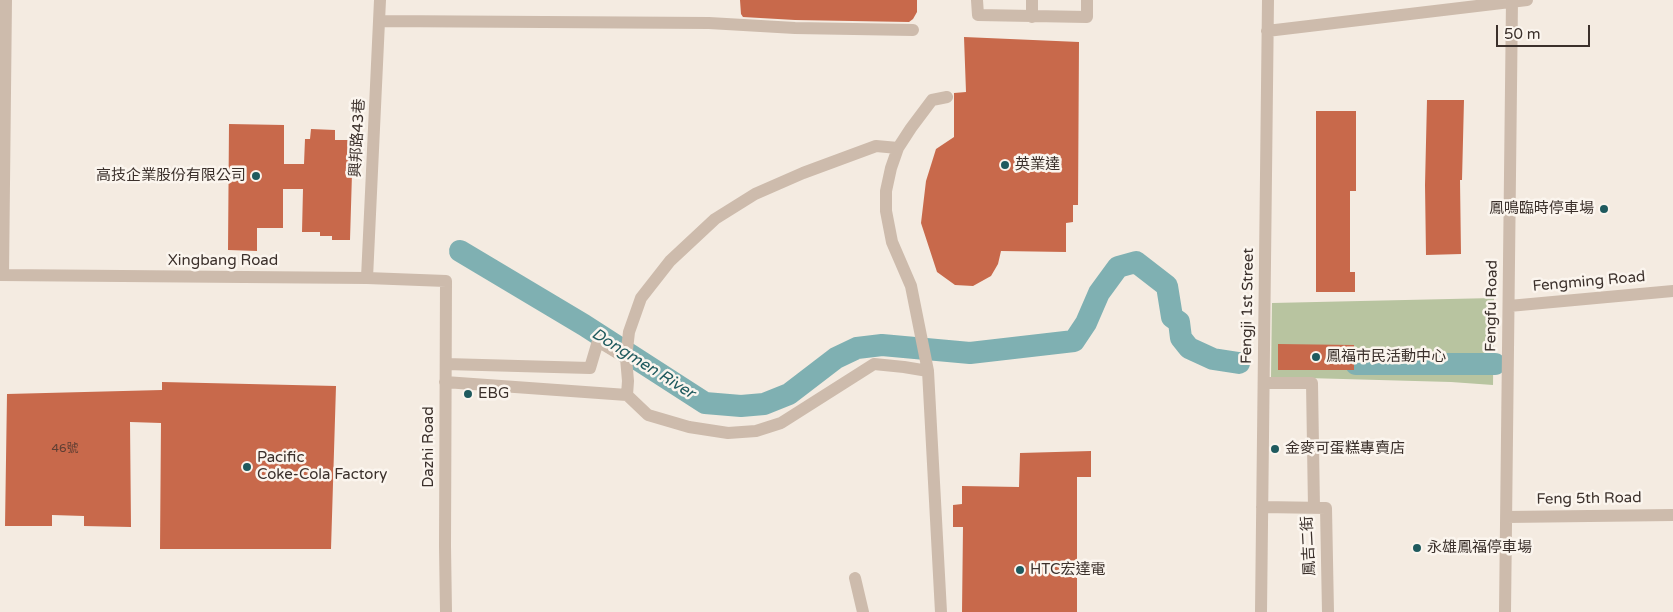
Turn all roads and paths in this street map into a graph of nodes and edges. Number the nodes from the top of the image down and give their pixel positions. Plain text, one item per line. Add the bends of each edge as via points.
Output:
1 (6, 0) edge
2 (380, 0) edge
3 (977, 0) edge
4 (1032, 0) edge
5 (1087, 0) edge
6 (1268, 0) edge
7 (1527, 0) edge
8 (1512, 1) edge
9 (1032, 17) junction
10 (379, 21) junction
11 (913, 30) dead end
12 (1267, 32) junction
13 (947, 97) dead end
14 (898, 148) junction
15 (1, 275) edge
16 (367, 278) junction
17 (446, 281) joint
18 (1673, 291) edge
19 (1509, 306) junction
20 (626, 358) junction
21 (446, 364) junction
22 (928, 371) junction
23 (1264, 380) junction
24 (446, 382) junction
25 (627, 395) junction
26 (1262, 507) junction
27 (1314, 508) junction
28 (1673, 514) edge
29 (1506, 517) junction
30 (855, 578) dead end
31 (446, 612) edge
32 (863, 612) edge
33 (942, 612) edge
34 (1261, 612) edge
35 (1328, 612) edge
36 (1505, 612) edge

1 - 15 street
2 - 10 street, 興邦路43巷
3 - 9 street via 978,15
4 - 9 street
5 - 9 street via 1087,17
6 - 12 street, Fengji 1st Street
7 - 8 street
8 - 12 street
8 - 19 street, Fengfu Road
10 - 11 street via 709,23
10 - 16 street, 興邦路43巷
12 - 23 street, Fengji 1st Street
13 - 14 street via 932,100
14 - 20 street via 876,146 811,170 755,194 715,219 670,261 641,298 629,332
14 - 22 street via 886,191 886,211 892,242 911,286
15 - 16 street, Xingbang Road
16 - 17 street, Xingbang Road
17 - 21 street, Dazhi Road
18 - 19 street, Fengming Road
19 - 29 street, Fengfu Road
20 - 21 street via 598,341 590,368
20 - 25 street
21 - 24 street, Dazhi Road
22 - 25 street via 874,364 781,423 756,431 728,433 688,427 648,415
22 - 33 street
23 - 26 street, Fengji 1st Street
23 - 27 street via 1312,383
24 - 25 street
24 - 31 street, Dazhi Road
26 - 27 street, 鳳吉二街
26 - 34 street, Fengji 1st Street
27 - 35 street, 鳳吉二街 via 1326,508
28 - 29 street, Feng 5th Road
29 - 36 street, Fengfu Road
30 - 32 street

